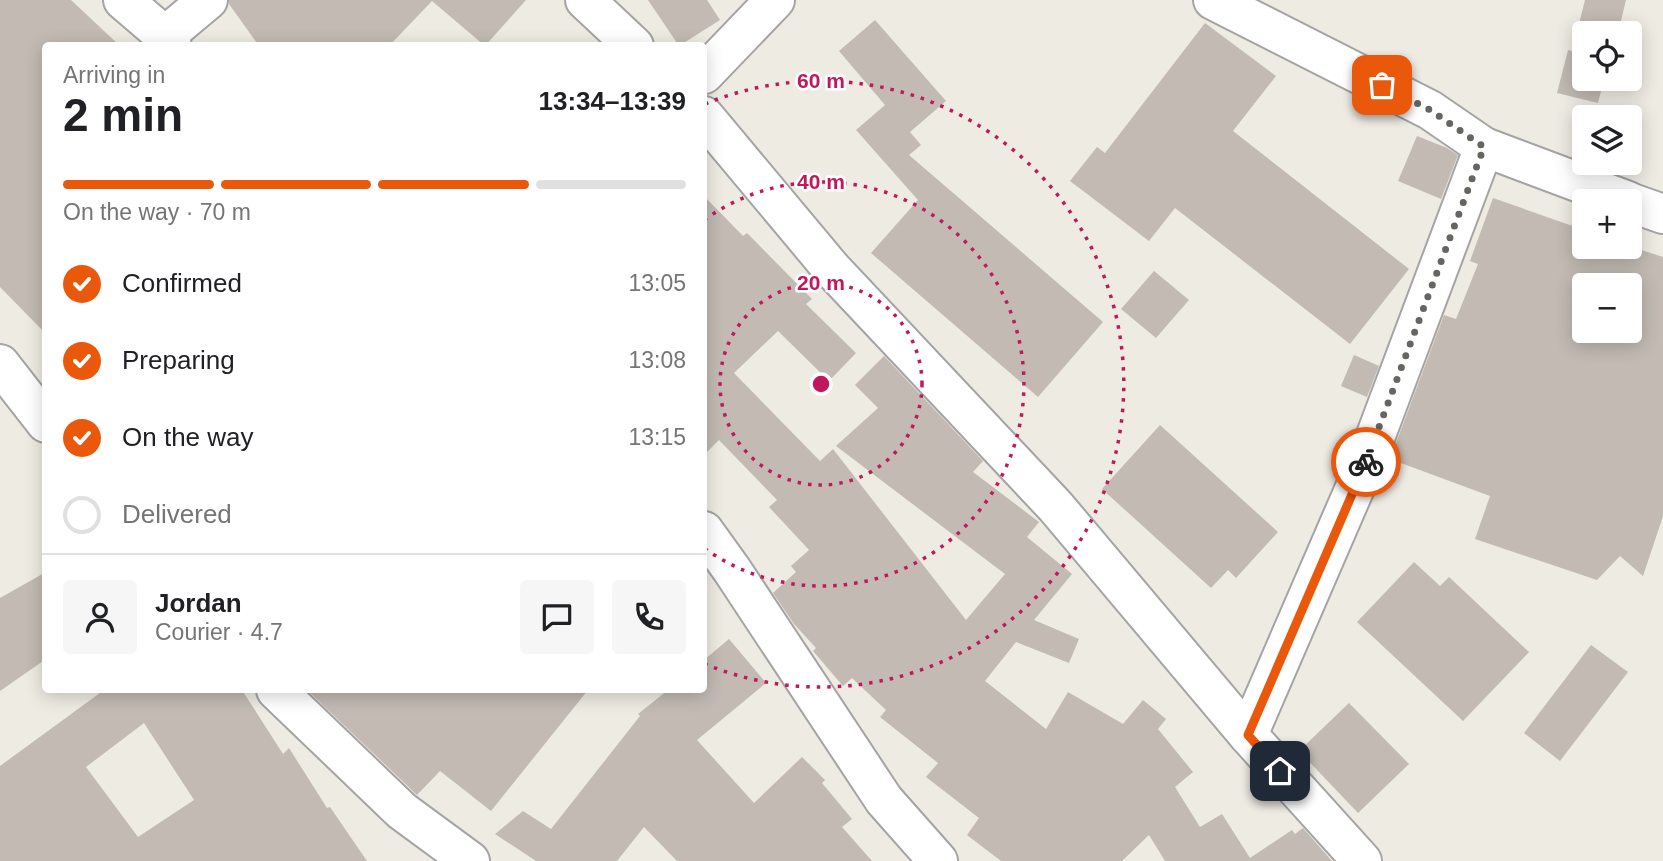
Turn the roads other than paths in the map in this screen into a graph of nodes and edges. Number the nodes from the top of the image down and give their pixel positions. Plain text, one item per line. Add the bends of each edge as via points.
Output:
1 (123, 0) edge
2 (208, 0) edge
3 (585, 0) edge
4 (775, 0) edge
5 (1213, 0) edge
6 (169, 41) edge
7 (630, 42) edge
8 (707, 71) edge
9 (707, 120) edge
10 (1484, 147) junction
11 (1597, 189) edge
12 (1642, 206) edge
13 (1663, 214) edge
14 (0, 364) edge
15 (42, 418) edge
16 (707, 535) edge
17 (279, 693) edge
18 (1248, 735) junction
19 (470, 861) edge
20 (938, 861) edge
21 (1362, 861) edge

1 - 6 street
2 - 6 street
3 - 7 street
4 - 8 street
5 - 10 street via 1430,110
9 - 18 street via 831,268 1056,507
10 - 11 street
10 - 18 street via 1364,467
12 - 13 street
14 - 15 street
16 - 20 street via 884,800
17 - 19 street via 402,811
18 - 21 street

